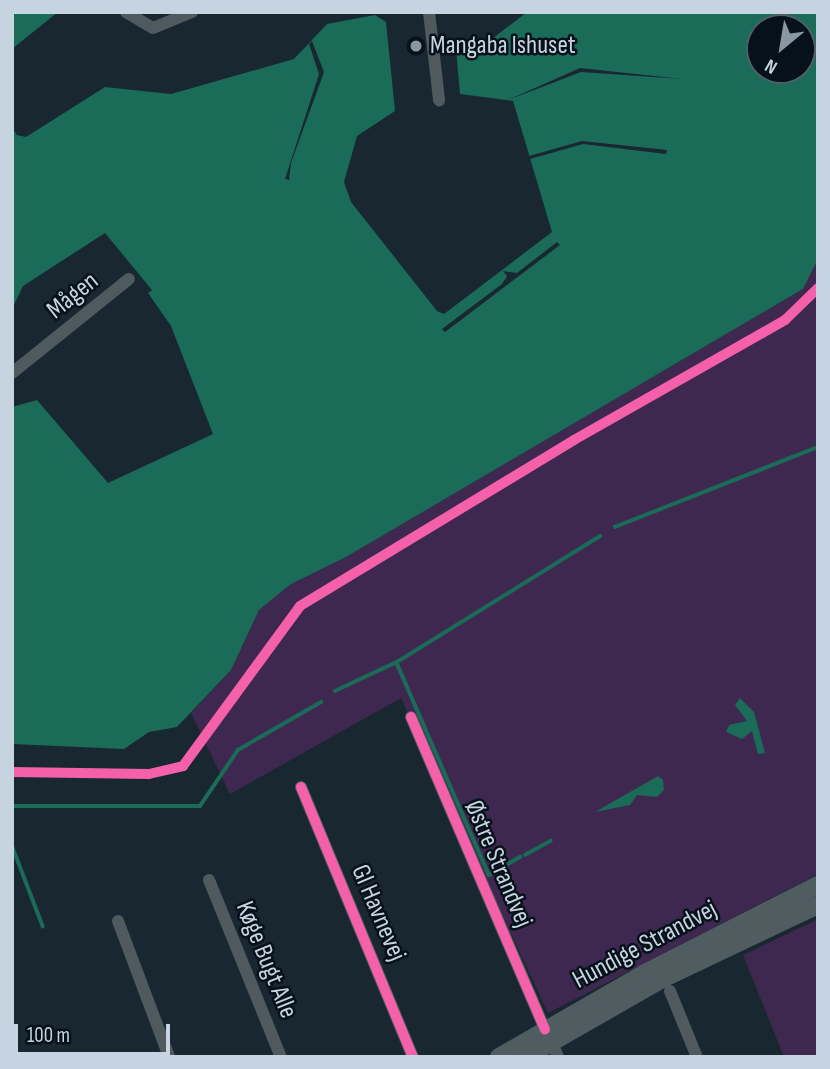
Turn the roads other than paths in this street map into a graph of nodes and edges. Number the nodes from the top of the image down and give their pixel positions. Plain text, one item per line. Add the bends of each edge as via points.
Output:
1 (126, 12) edge
2 (192, 12) edge
3 (429, 12) edge
4 (439, 100) dead end
5 (129, 279) dead end
6 (12, 373) edge
7 (411, 717) dead end
8 (301, 788) dead end
9 (209, 880) dead end
10 (818, 884) edge
11 (818, 905) edge
12 (118, 921) dead end
13 (670, 991) dead end
14 (551, 1043) edge
15 (169, 1057) edge
16 (281, 1057) edge
17 (413, 1057) edge
18 (499, 1057) edge
19 (526, 1057) edge
20 (697, 1057) edge

1 - 2 street via 153,28
3 - 4 street
5 - 6 street, Mågen
7 - 14 street, Østre Strandvej
8 - 17 street, Gl Havnevej
9 - 16 street, Køge Bugt Alle
10 - 14 main road, Hundige Strandvej
11 - 14 main road, Hundige Strandvej via 664,978
12 - 15 street
13 - 20 street
14 - 18 main road, Hundige Strandvej
14 - 19 main road, Hundige Strandvej

